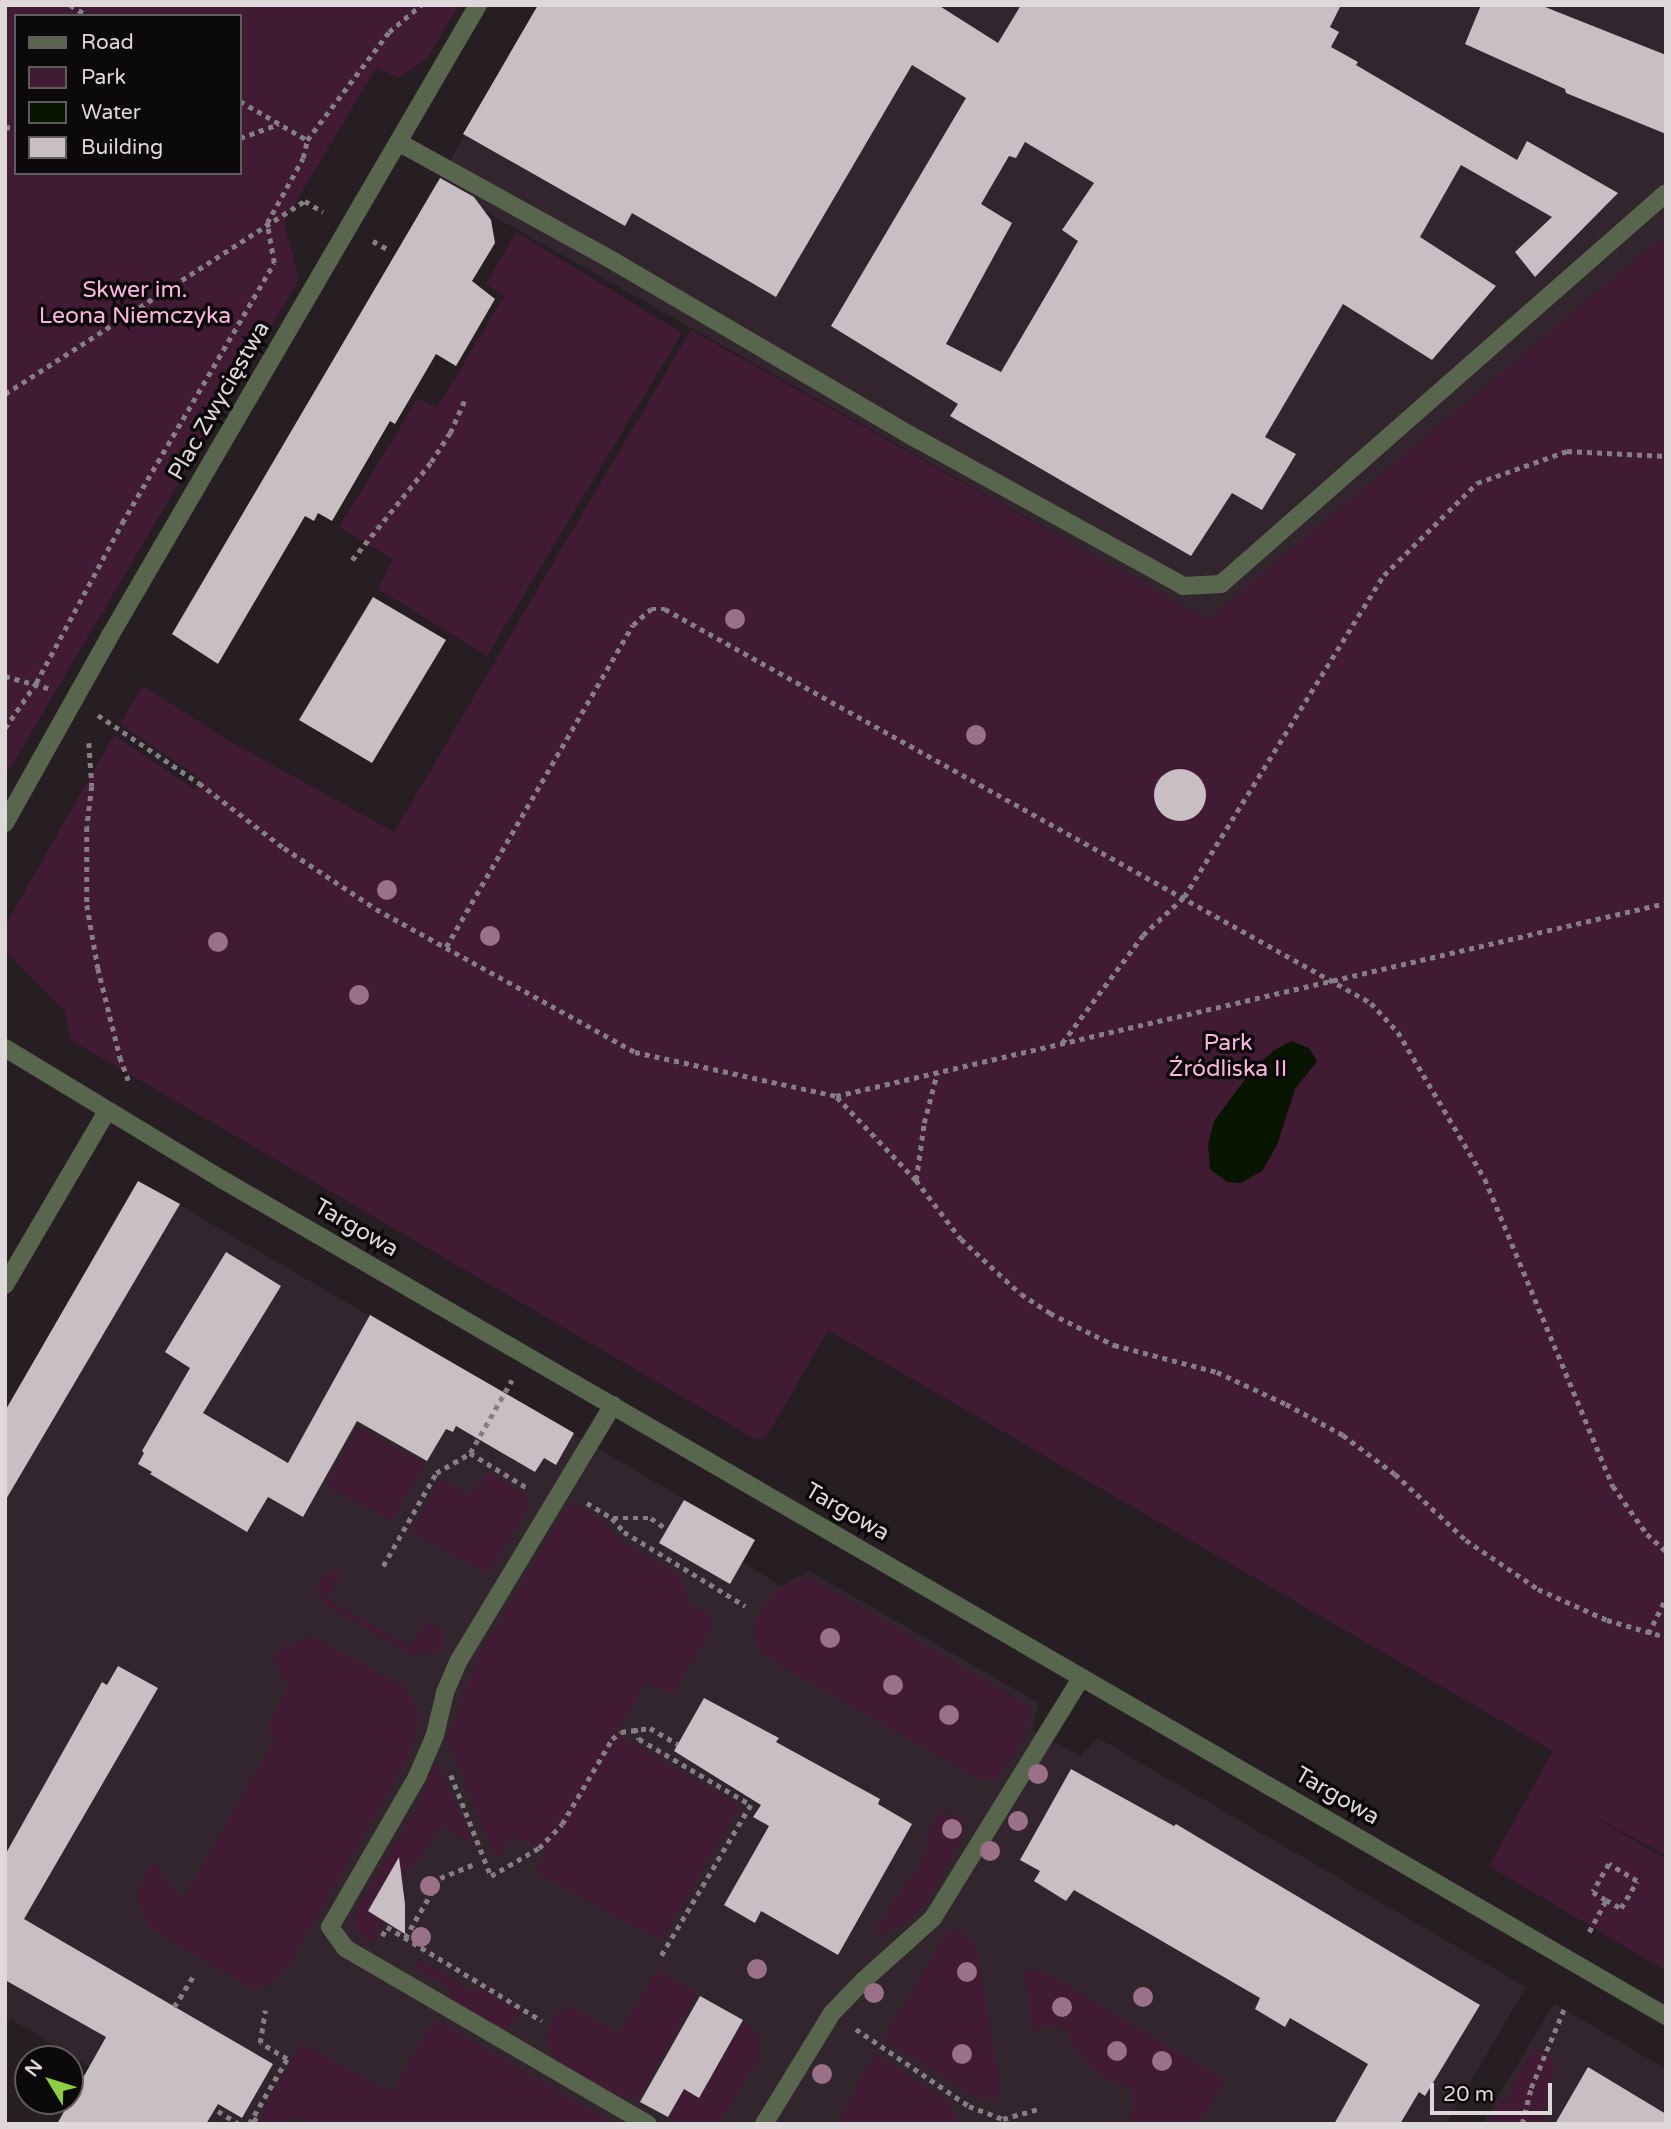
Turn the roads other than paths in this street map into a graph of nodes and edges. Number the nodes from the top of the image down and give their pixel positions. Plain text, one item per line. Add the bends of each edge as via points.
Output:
1 (478, 5) edge
2 (398, 142) junction
3 (1666, 193) edge
4 (5, 823) edge
5 (5, 1048) edge
6 (107, 1111) junction
7 (5, 1285) edge
8 (613, 1405) junction
9 (1081, 1678) junction
10 (1666, 2015) edge
11 (648, 2124) edge
12 (764, 2124) edge

1 - 2 street, Plac Zwycięstwa
2 - 3 street via 1182,586 1221,584
2 - 4 street, Plac Zwycięstwa
5 - 6 street, Targowa
6 - 7 street
6 - 8 street, Targowa
8 - 9 street, Targowa
8 - 11 street via 458,1662 417,1777 330,1927 338,1942 368,1961
9 - 10 street, Targowa
9 - 12 street via 933,1918 832,2013

